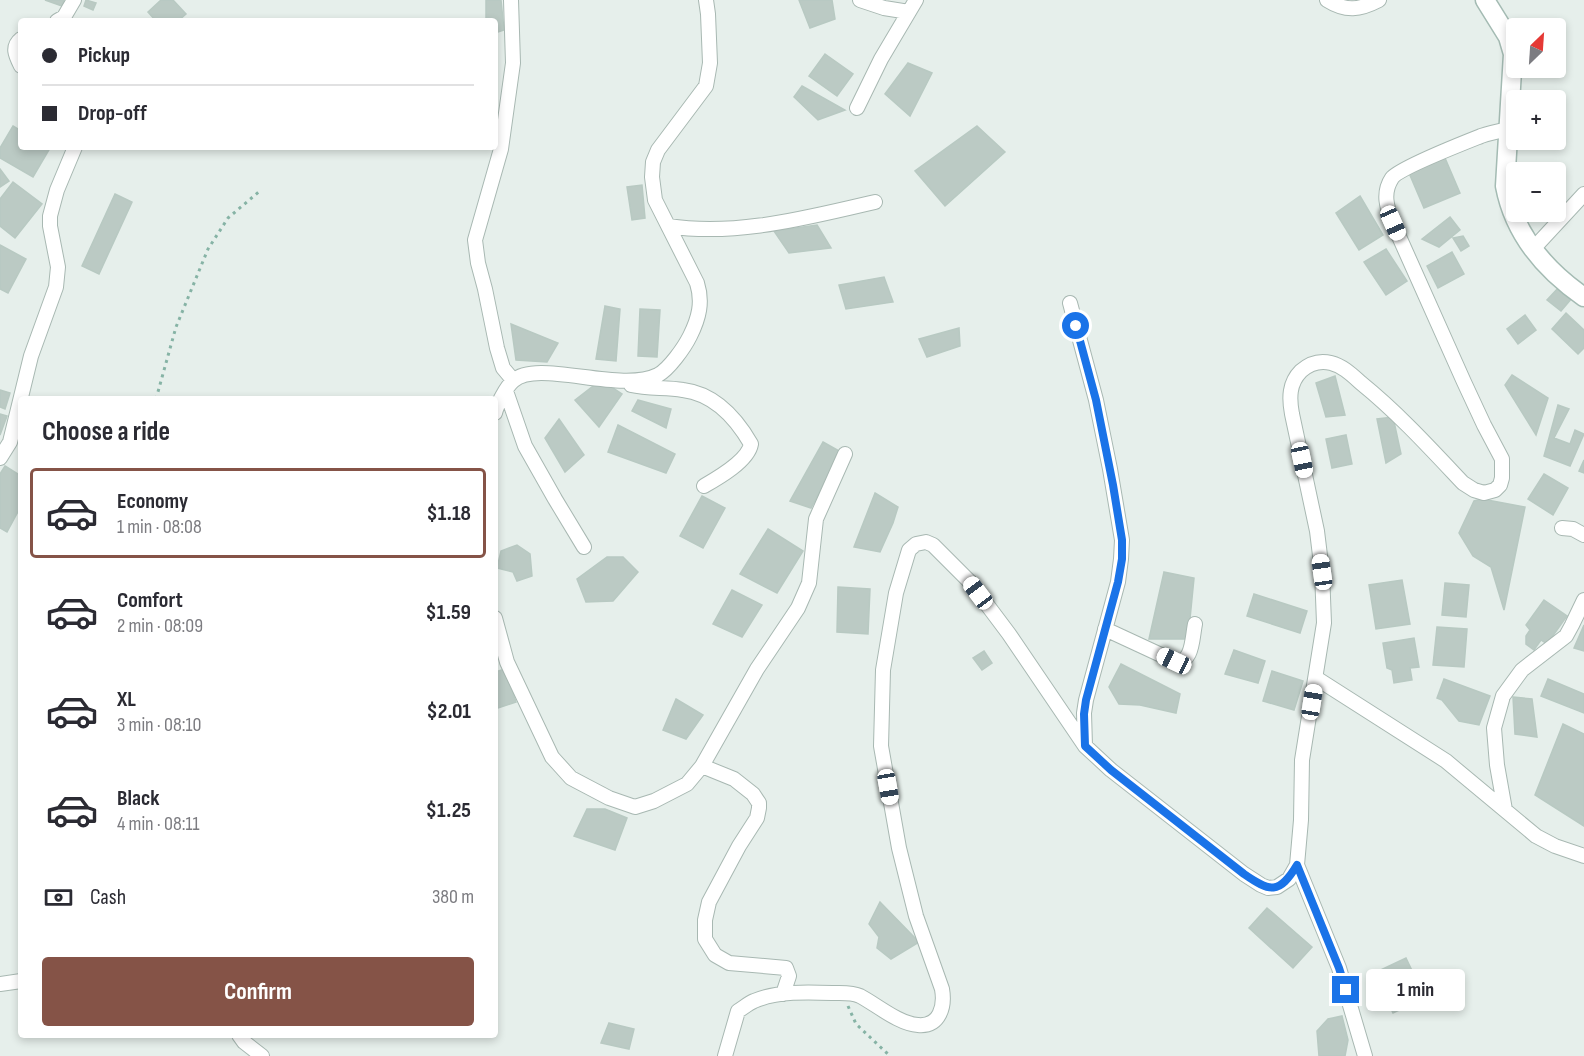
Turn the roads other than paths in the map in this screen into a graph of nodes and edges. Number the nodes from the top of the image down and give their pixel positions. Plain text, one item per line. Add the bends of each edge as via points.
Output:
1 (74, 0) edge
2 (511, 0) edge
3 (706, 0) edge
4 (861, 0) edge
5 (1327, 0) edge
6 (1379, 0) edge
7 (1485, 0) edge
8 (912, 6) edge
9 (62, 18) edge
10 (18, 41) edge
11 (18, 60) edge
12 (1511, 90) edge
13 (857, 108) dead end
14 (1506, 129) edge
15 (74, 150) edge
16 (1507, 150) edge
17 (1584, 194) edge
18 (875, 202) dead end
19 (668, 226) junction
20 (1533, 249) junction
21 (1584, 297) edge
22 (1070, 303) dead end
23 (616, 382) junction
24 (509, 386) junction
25 (22, 396) edge
26 (498, 407) edge
27 (18, 411) edge
28 (845, 454) dead end
29 (0, 458) edge
30 (704, 486) dead end
31 (1562, 528) dead end
32 (1584, 535) edge
33 (584, 547) dead end
34 (1584, 600) edge
35 (1195, 624) dead end
36 (498, 629) edge
37 (1105, 629) junction
38 (1316, 678) junction
39 (1085, 746) junction
40 (702, 766) junction
41 (1505, 810) junction
42 (1584, 856) edge
43 (1297, 865) junction
44 (18, 981) edge
45 (0, 984) edge
46 (783, 994) junction
47 (241, 1038) edge
48 (262, 1056) edge
49 (725, 1056) edge
50 (1365, 1056) edge

1 - 9 street
2 - 24 street via 513,63 501,149 475,240 497,348
3 - 19 street via 710,63 706,86 653,162 655,200
4 - 8 street via 884,8
5 - 6 street via 1347,9
7 - 12 street via 1508,37 1513,54
8 - 13 street
10 - 11 street
14 - 38 street via 1483,135 1400,171 1393,176 1386,199 1393,223 1502,459 1500,485 1484,493 1463,483 1407,425 1343,369 1322,362 1310,364 1295,378 1291,389 1292,414 1322,572 1324,623
15 - 25 street via 51,216 56,287
16 - 20 street via 1508,203
17 - 20 street
18 - 19 street via 768,224 712,230
19 - 23 street via 701,295 695,325 689,339 659,375
20 - 21 street via 1570,288
22 - 37 street via 1096,400 1122,540 1118,582
23 - 24 street via 542,373 524,375
23 - 30 street via 701,393 736,421 752,444 751,449
24 - 26 street
24 - 33 street via 525,446
27 - 29 street via 10,442
28 - 40 street via 816,519 809,583 798,608 757,669
31 - 32 street
34 - 41 street via 1566,636 1522,670 1503,696 1494,728
35 - 37 street via 1190,654 1180,662
36 - 40 street via 507,662 552,757 571,778 635,807 687,784
37 - 39 street via 1086,700
38 - 41 street via 1446,761
38 - 43 street via 1302,760
39 - 43 street via 1261,885 1268,888 1283,884
39 - 46 street via 970,582 933,545 916,543 909,550 896,593 883,670 880,746 916,916 942,989 940,1015 918,1025 900,1020 857,994
40 - 46 street via 734,778 759,803 757,818 709,902 705,939 715,955 729,963 786,968 789,976
41 - 42 street via 1536,836
43 - 50 street via 1339,968
44 - 45 street
46 - 49 street via 755,1000 738,1011
47 - 48 street

